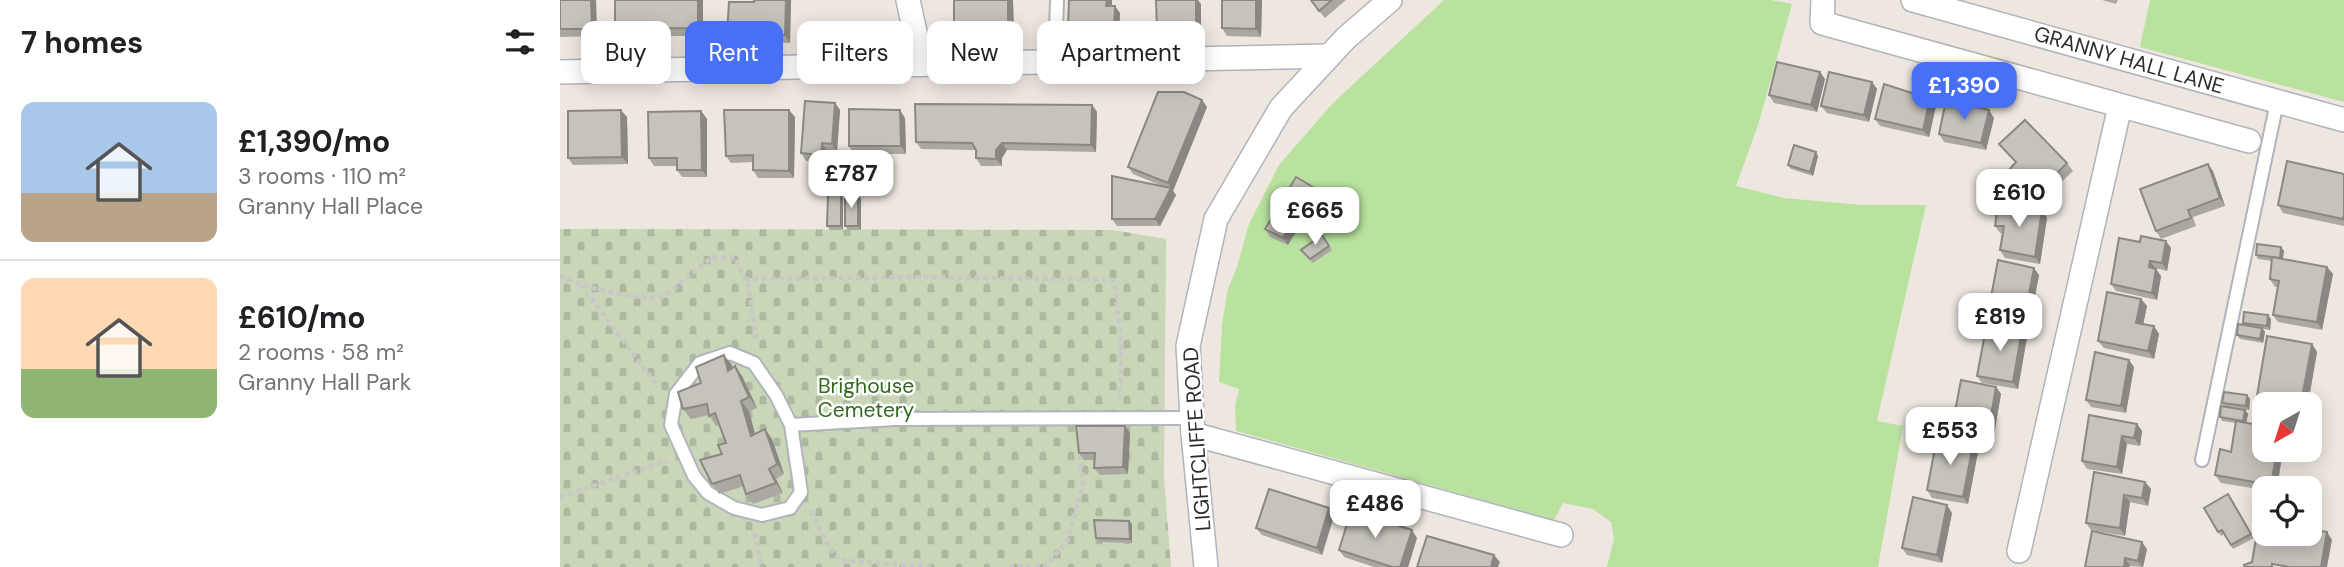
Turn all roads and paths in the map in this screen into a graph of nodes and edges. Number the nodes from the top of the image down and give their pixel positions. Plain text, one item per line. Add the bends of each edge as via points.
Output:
1 (908, 0) edge
2 (1057, 0) edge
3 (1390, 0) edge
4 (1823, 0) edge
5 (1913, 0) edge
6 (1056, 21) edge
7 (1329, 56) junction
8 (1205, 59) edge
9 (1037, 62) edge
10 (922, 64) junction
11 (560, 72) edge
12 (2277, 102) junction
13 (2120, 106) junction
14 (2344, 120) edge
15 (2249, 141) dead end
16 (560, 275) edge
17 (745, 279) junction
18 (581, 284) junction
19 (748, 360) junction
20 (674, 407) junction
21 (1074, 417) junction
22 (1120, 417) junction
23 (791, 425) junction
24 (1192, 426) junction
25 (684, 455) junction
26 (2202, 460) dead end
27 (801, 492) junction
28 (560, 497) edge
29 (750, 512) junction
30 (1561, 535) dead end
31 (2019, 551) dead end
32 (761, 567) edge
33 (931, 567) edge
34 (1009, 567) edge
35 (1206, 567) edge

1 - 10 street
2 - 6 lane
3 - 7 street, LIGHTCLIFFE ROAD
4 - 13 street via 1822,23
5 - 12 street, GRANNY HALL LANE
7 - 8 street
7 - 24 street, LIGHTCLIFFE ROAD via 1281,108 1216,219 1188,346
9 - 10 street
10 - 11 street
12 - 14 street, GRANNY HALL LANE
12 - 26 lane
13 - 15 street
13 - 31 street
16 - 18 path
17 - 18 path via 735,258 712,257 664,297 632,297
17 - 19 path via 756,334
17 - 22 path via 1114,280 1122,337
18 - 20 path
19 - 20 lane via 730,354 700,363 676,394
19 - 23 lane via 776,395
20 - 25 lane via 671,425
21 - 22 lane
21 - 23 lane
21 - 34 path via 1083,484 1067,541 1046,565
22 - 24 lane
23 - 27 lane
24 - 30 street
24 - 35 street, LIGHTCLIFFE ROAD
25 - 28 path
25 - 29 lane via 708,493
27 - 29 lane via 790,508 762,515
27 - 33 path via 839,560
29 - 32 path

